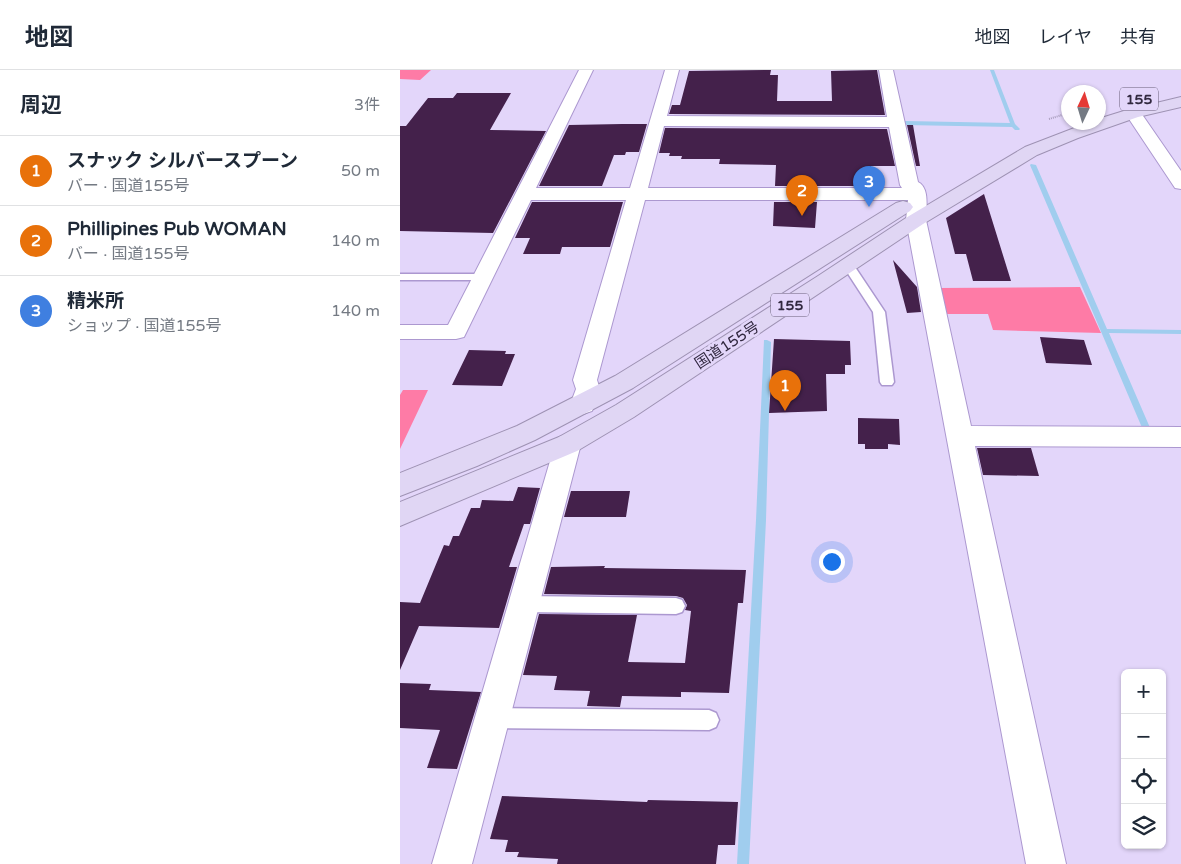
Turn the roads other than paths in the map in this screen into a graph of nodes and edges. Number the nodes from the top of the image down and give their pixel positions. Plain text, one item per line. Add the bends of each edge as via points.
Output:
1 (586, 70) edge
2 (672, 70) edge
3 (886, 70) edge
4 (1181, 90) edge
5 (1181, 102) edge
6 (1106, 108) edge
7 (1133, 113) junction
8 (658, 121) junction
9 (896, 122) junction
10 (1061, 123) edge
11 (1181, 184) edge
12 (524, 194) junction
13 (637, 194) junction
14 (917, 196) junction
15 (916, 220) junction
16 (849, 266) junction
17 (400, 277) edge
18 (483, 277) junction
19 (400, 332) edge
20 (887, 382) dead end
21 (583, 405) junction
22 (960, 436) junction
23 (1181, 437) edge
24 (568, 444) junction
25 (400, 485) edge
26 (400, 514) edge
27 (524, 604) junction
28 (676, 606) dead end
29 (492, 718) junction
30 (709, 720) dead end
31 (452, 864) edge
32 (1046, 864) edge

1 - 12 street
2 - 8 street
3 - 9 street
4 - 6 highway, 155
5 - 7 highway, 国道155号 / 155
7 - 11 street
7 - 15 highway, 国道155号 / 155 via 1031,151
8 - 9 street
8 - 13 street
9 - 14 street via 909,184
10 - 14 highway, 国道155号 / 155 via 1012,142
12 - 13 street
12 - 18 street
13 - 14 street
13 - 21 street via 585,380 588,389
14 - 15 street
14 - 21 highway, 国道155号 / 155 via 736,314
15 - 16 highway, 国道155号 / 155
15 - 22 street
16 - 20 lane via 879,312
16 - 24 highway, 国道155号 / 155 via 625,411
17 - 18 lane
18 - 19 street via 456,332
21 - 25 highway, 国道155号 / 155 via 475,456
22 - 23 street
22 - 32 street
24 - 26 highway, 国道155号 / 155
24 - 27 street
27 - 28 lane
27 - 29 street
29 - 30 lane
29 - 31 street

